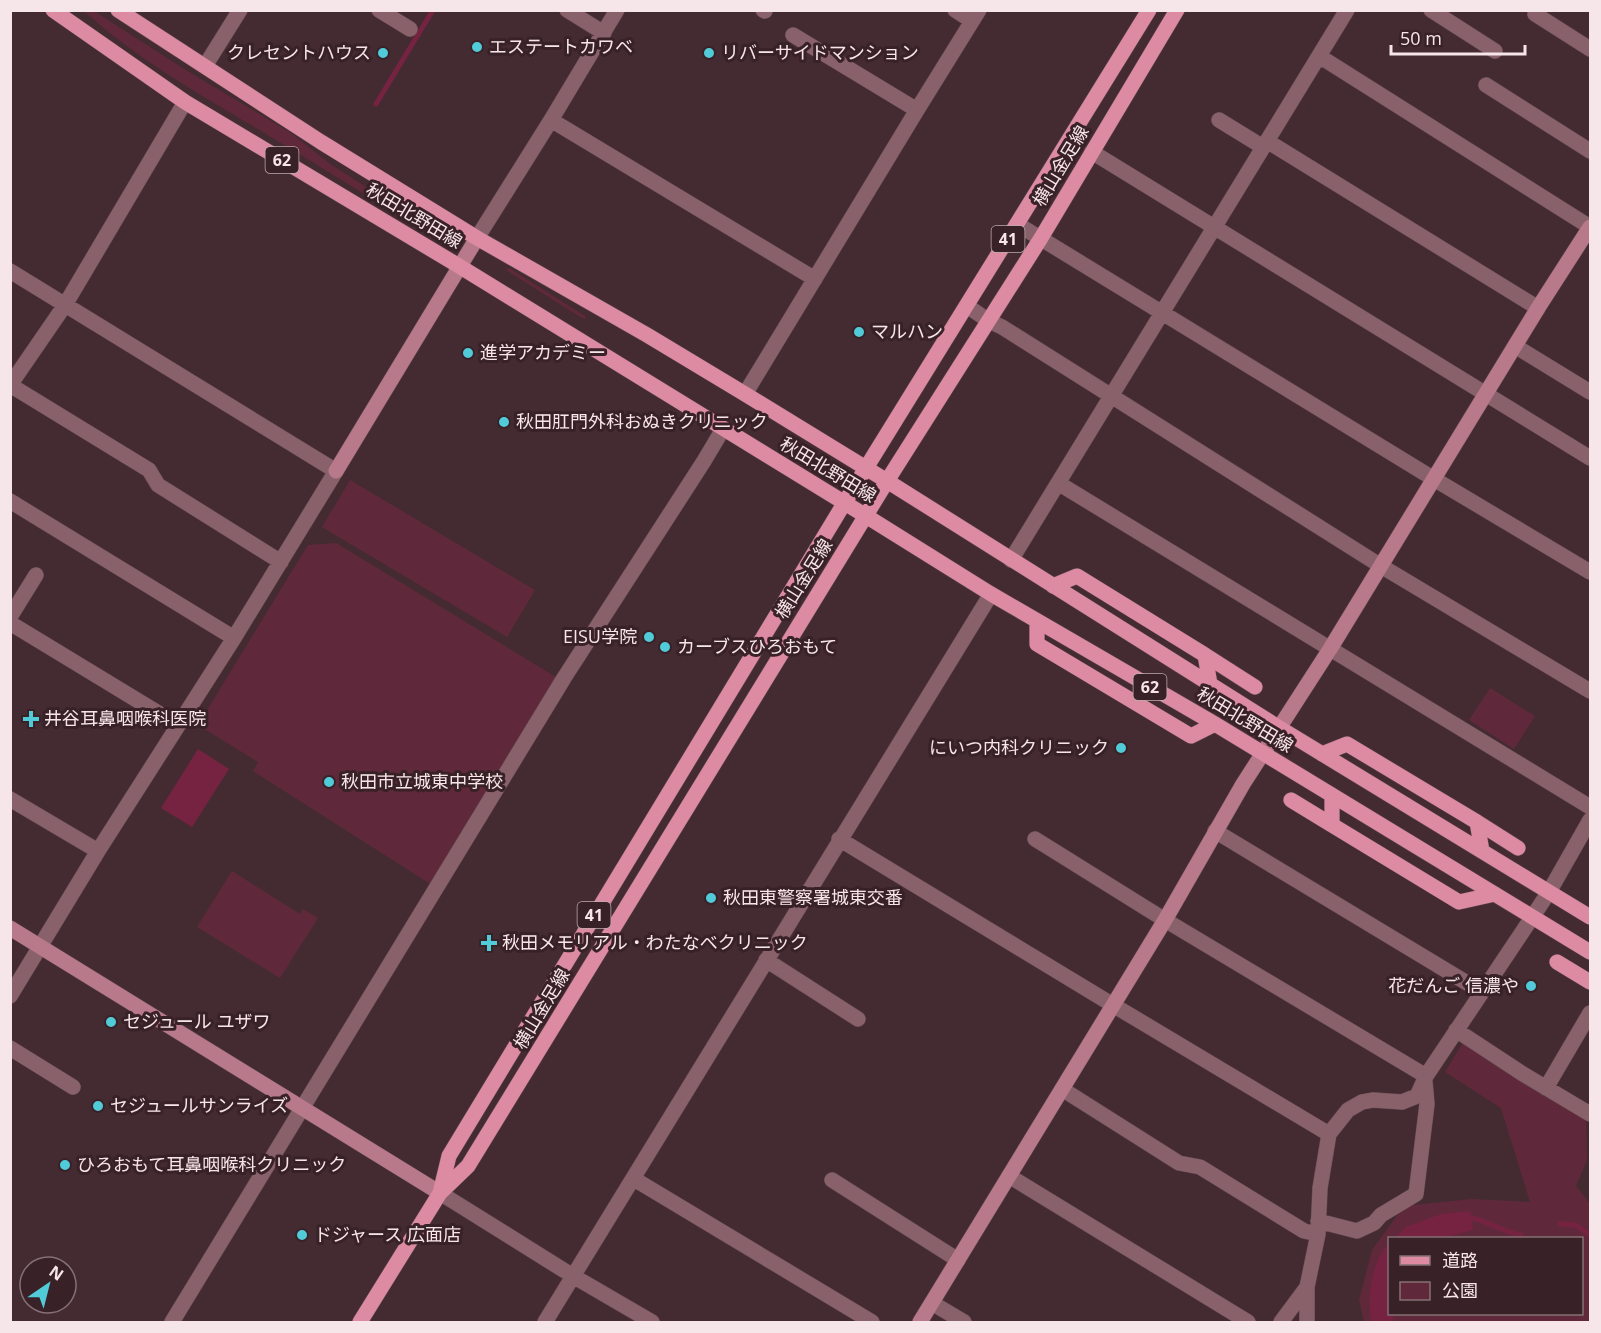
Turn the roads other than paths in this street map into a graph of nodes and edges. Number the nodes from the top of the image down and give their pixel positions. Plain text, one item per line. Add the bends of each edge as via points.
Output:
1 (52, 10) edge
2 (118, 10) edge
3 (240, 10) edge
4 (379, 10) edge
5 (567, 10) edge
6 (617, 10) edge
7 (955, 10) edge
8 (1177, 10) edge
9 (1347, 10) edge
10 (1431, 10) edge
11 (1147, 11) edge
12 (1535, 14) dead end
13 (976, 16) edge
14 (410, 29) dead end
15 (604, 33) junction
16 (793, 35) dead end
17 (1590, 50) edge
18 (1495, 51) dead end
19 (1318, 56) junction
20 (205, 66) junction
21 (1486, 85) dead end
22 (185, 102) junction
23 (917, 110) junction
24 (551, 120) junction
25 (1219, 120) dead end
26 (1265, 144) junction
27 (1590, 151) edge
28 (1092, 152) junction
29 (1017, 224) junction
30 (1590, 227) edge
31 (1214, 228) junction
32 (477, 238) junction
33 (1041, 238) junction
34 (459, 266) junction
35 (10, 271) edge
36 (815, 279) junction
37 (65, 305) junction
38 (966, 306) junction
39 (1538, 308) junction
40 (1162, 312) junction
41 (989, 321) junction
42 (1515, 346) junction
43 (10, 385) edge
44 (1590, 392) edge
45 (745, 394) junction
46 (1486, 394) junction
47 (1111, 396) junction
48 (723, 429) junction
49 (1590, 458) edge
50 (866, 468) junction
51 (336, 471) junction
52 (1434, 479) junction
53 (887, 481) junction
54 (1058, 483) junction
55 (10, 501) edge
56 (845, 502) junction
57 (866, 516) junction
58 (1011, 560) junction
59 (281, 562) junction
60 (1381, 566) junction
61 (1590, 572) edge
62 (36, 575) dead end
63 (1053, 586) junction
64 (991, 594) junction
65 (10, 617) edge
66 (1037, 621) junction
67 (10, 623) edge
68 (234, 638) junction
69 (1330, 649) junction
70 (1205, 655) junction
71 (1210, 684) junction
72 (1255, 687) dead end
73 (1590, 691) edge
74 (1215, 724) junction
75 (178, 725) junction
76 (1278, 727) junction
77 (1262, 753) junction
78 (1322, 754) junction
79 (1332, 795) junction
80 (10, 800) edge
81 (1290, 800) dead end
82 (1590, 807) edge
83 (1590, 820) edge
84 (1477, 822) junction
85 (1332, 825) junction
86 (1215, 831) junction
87 (839, 839) junction
88 (1035, 839) dead end
89 (1518, 848) dead end
90 (634, 850) junction
91 (98, 851) junction
92 (1482, 851) junction
93 (654, 862) junction
94 (1549, 892) junction
95 (1495, 894) junction
96 (1532, 916) junction
97 (1590, 916) edge
98 (1165, 920) junction
99 (10, 928) edge
100 (40, 946) junction
101 (1590, 952) edge
102 (766, 960) junction
103 (1557, 962) dead end
104 (1590, 982) edge
105 (1482, 992) junction
106 (10, 996) edge
107 (1113, 1005) junction
108 (1590, 1013) edge
109 (858, 1019) dead end
110 (1456, 1030) junction
111 (10, 1048) edge
112 (1426, 1077) junction
113 (72, 1087) dead end
114 (1546, 1088) junction
115 (1062, 1089) junction
116 (302, 1108) junction
117 (1590, 1114) edge
118 (1329, 1134) junction
119 (1009, 1176) junction
120 (634, 1179) junction
121 (832, 1180) dead end
122 (440, 1193) junction
123 (1318, 1228) junction
124 (958, 1260) junction
125 (573, 1276) junction
126 (1307, 1287) junction
127 (932, 1303) junction
128 (172, 1323) edge
129 (360, 1323) edge
130 (545, 1323) edge
131 (652, 1323) edge
132 (872, 1323) edge
133 (920, 1323) edge
134 (964, 1323) edge
135 (1248, 1323) edge
136 (1281, 1323) edge
137 (1307, 1323) edge

1 - 22 main road, 秋田北野田線 / 62
2 - 20 main road, 秋田北野田線 / 62
3 - 20 street
4 - 14 street
5 - 15 street
6 - 15 street
7 - 13 street
8 - 28 main road, 横山金足線 / 41
9 - 19 street
10 - 18 street
11 - 29 main road, 横山金足線 / 41
12 - 17 street
13 - 23 street
15 - 24 street
16 - 23 street
19 - 26 street
19 - 30 street
20 - 32 main road, 秋田北野田線 / 62
21 - 27 street
22 - 34 main road, 秋田北野田線 / 62
22 - 37 street
23 - 36 street
24 - 32 street
24 - 36 street
25 - 26 street
26 - 31 street
26 - 39 street
28 - 31 street
28 - 33 main road, 横山金足線 / 41
29 - 33 street
29 - 38 main road, 横山金足線 / 41
30 - 39 street
31 - 40 street
31 - 46 street
32 - 34 street
32 - 45 main road, 秋田北野田線 / 62
33 - 40 street
33 - 41 main road, 横山金足線 / 41
34 - 48 main road, 秋田北野田線 / 62
34 - 51 street
35 - 37 street
36 - 45 street
37 - 43 street
37 - 51 street
38 - 41 street
38 - 50 main road, 横山金足線 / 41
39 - 42 street
40 - 47 street
40 - 52 street
41 - 47 street
41 - 53 main road, 横山金足線 / 41
42 - 44 street
42 - 46 street
43 - 59 street via 149,470 159,485
45 - 50 main road, 秋田北野田線 / 62
46 - 49 street
46 - 52 street
47 - 54 street
47 - 60 street
48 - 56 main road, 秋田北野田線 / 62
48 - 116 street via 564,678
50 - 53 main road, 秋田北野田線 / 62
50 - 56 main road, 横山金足線 / 41
51 - 59 street
52 - 60 street
52 - 61 street
53 - 57 main road, 横山金足線 / 41
53 - 58 main road, 秋田北野田線 / 62
54 - 58 street
54 - 69 street
55 - 68 street
56 - 57 main road, 秋田北野田線 / 62
56 - 90 main road, 横山金足線 / 41
57 - 64 main road, 秋田北野田線 / 62
57 - 93 main road, 横山金足線 / 41
58 - 63 main road, 秋田北野田線 / 62
59 - 68 street
60 - 69 street
60 - 73 street
62 - 65 street
63 - 70 main road via 1077,576
63 - 71 main road, 秋田北野田線 / 62
64 - 66 main road, 秋田北野田線 / 62
64 - 87 street
66 - 74 main road, 秋田北野田線 / 62
66 - 74 main road via 1037,644 1191,736
67 - 75 street
68 - 75 street
69 - 76 street
69 - 82 street
70 - 71 main road
70 - 72 main road
71 - 76 main road, 秋田北野田線 / 62
74 - 77 main road, 秋田北野田線 / 62
75 - 91 street
76 - 77 street
76 - 78 main road, 秋田北野田線 / 62
77 - 79 main road, 秋田北野田線 / 62
77 - 86 street
78 - 84 main road via 1347,744
78 - 92 main road, 秋田北野田線 / 62
79 - 85 main road
79 - 95 main road, 秋田北野田線 / 62
80 - 91 street
81 - 85 main road
83 - 94 street
84 - 89 main road
84 - 92 main road
85 - 95 main road via 1459,902
86 - 98 street
86 - 105 street
87 - 102 street
87 - 107 street
88 - 98 street
90 - 93 main road
90 - 122 main road, 横山金足線 / 41 via 449,1156
91 - 100 street
92 - 94 main road, 秋田北野田線 / 62
93 - 122 main road, 横山金足線 / 41 via 468,1166
94 - 96 street
94 - 97 main road, 秋田北野田線 / 62
95 - 96 main road, 秋田北野田線 / 62
96 - 101 main road, 秋田北野田線 / 62
96 - 105 street
98 - 107 street
98 - 112 street
99 - 100 street
100 - 106 street
100 - 116 street
102 - 109 street
102 - 120 street
103 - 104 main road
105 - 110 street
107 - 115 street
107 - 118 street
108 - 114 street
110 - 112 street
110 - 114 street
111 - 113 street
112 - 118 street via 1417,1096 1402,1102 1362,1102 1348,1110
112 - 123 street via 1427,1104 1416,1194 1357,1231
114 - 117 street
115 - 119 street
115 - 123 street via 1179,1162 1200,1167 1304,1231
116 - 122 street
116 - 128 street
118 - 123 street
119 - 124 street
119 - 135 street
120 - 125 street
120 - 132 street
121 - 124 street
122 - 125 street
122 - 129 main road, 横山金足線 / 41
123 - 126 street
124 - 127 street
125 - 130 street
125 - 131 street
126 - 136 street
126 - 137 street
127 - 133 street
127 - 134 street

